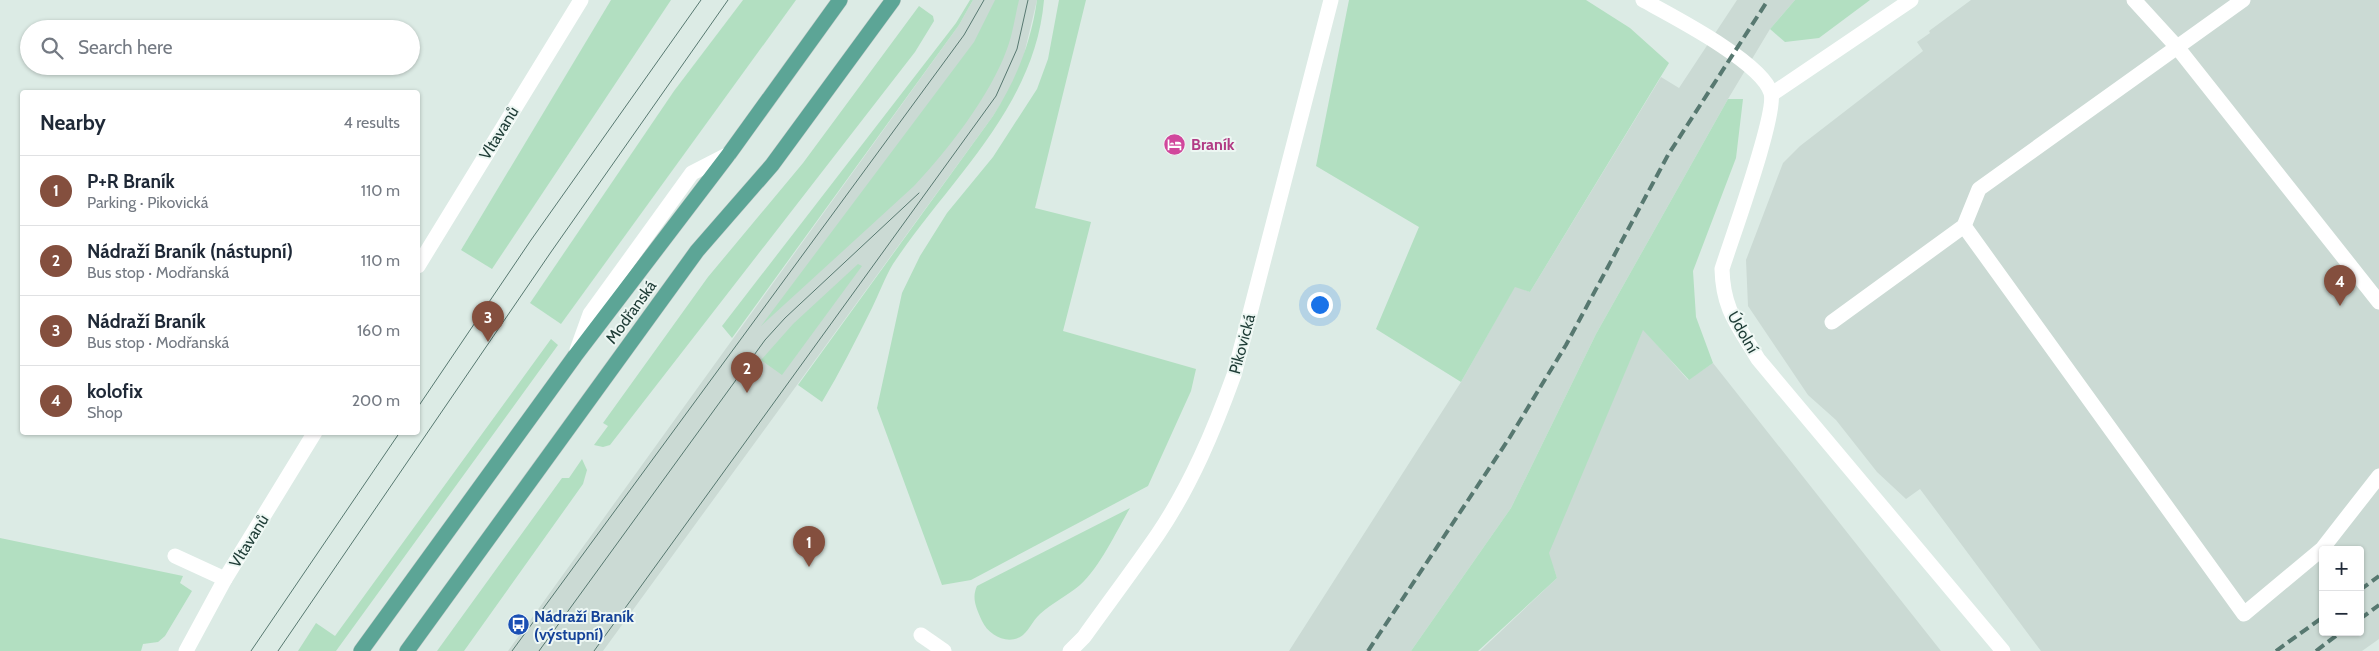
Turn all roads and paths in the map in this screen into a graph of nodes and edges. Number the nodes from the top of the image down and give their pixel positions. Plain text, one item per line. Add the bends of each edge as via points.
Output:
1 (581, 0) edge
2 (840, 0) edge
3 (894, 0) edge
4 (1331, 0) edge
5 (1643, 0) edge
6 (1911, 0) edge
7 (2134, 0) edge
8 (2243, 0) edge
9 (2177, 47) junction
10 (1772, 94) junction
11 (1964, 226) junction
12 (420, 263) edge
13 (2379, 302) edge
14 (1832, 322) dead end
15 (313, 435) edge
16 (2379, 476) edge
17 (174, 556) dead end
18 (225, 579) junction
19 (921, 635) dead end
20 (1082, 644) edge
21 (186, 651) edge
22 (361, 651) edge
23 (407, 651) edge
24 (944, 651) edge
25 (1070, 651) edge
26 (2003, 651) edge

1 - 12 street, Vltavanů
2 - 22 main road, Modřanská
3 - 23 main road, Modřanská via 772,164 696,251
4 - 20 street, Pikovická via 1234,375 1217,422 1159,532
5 - 10 street via 1732,53 1763,79
6 - 10 street
7 - 9 street
8 - 9 street
9 - 11 street via 1979,189
9 - 13 street
10 - 26 street, Údolní via 1768,123 1722,269 1723,292 1729,311 1758,358
11 - 14 street
11 - 16 street via 2244,614 2322,548
15 - 18 street, Vltavanů
17 - 18 street
18 - 21 street, Vltavanů
19 - 24 street
20 - 25 street, Pikovická

